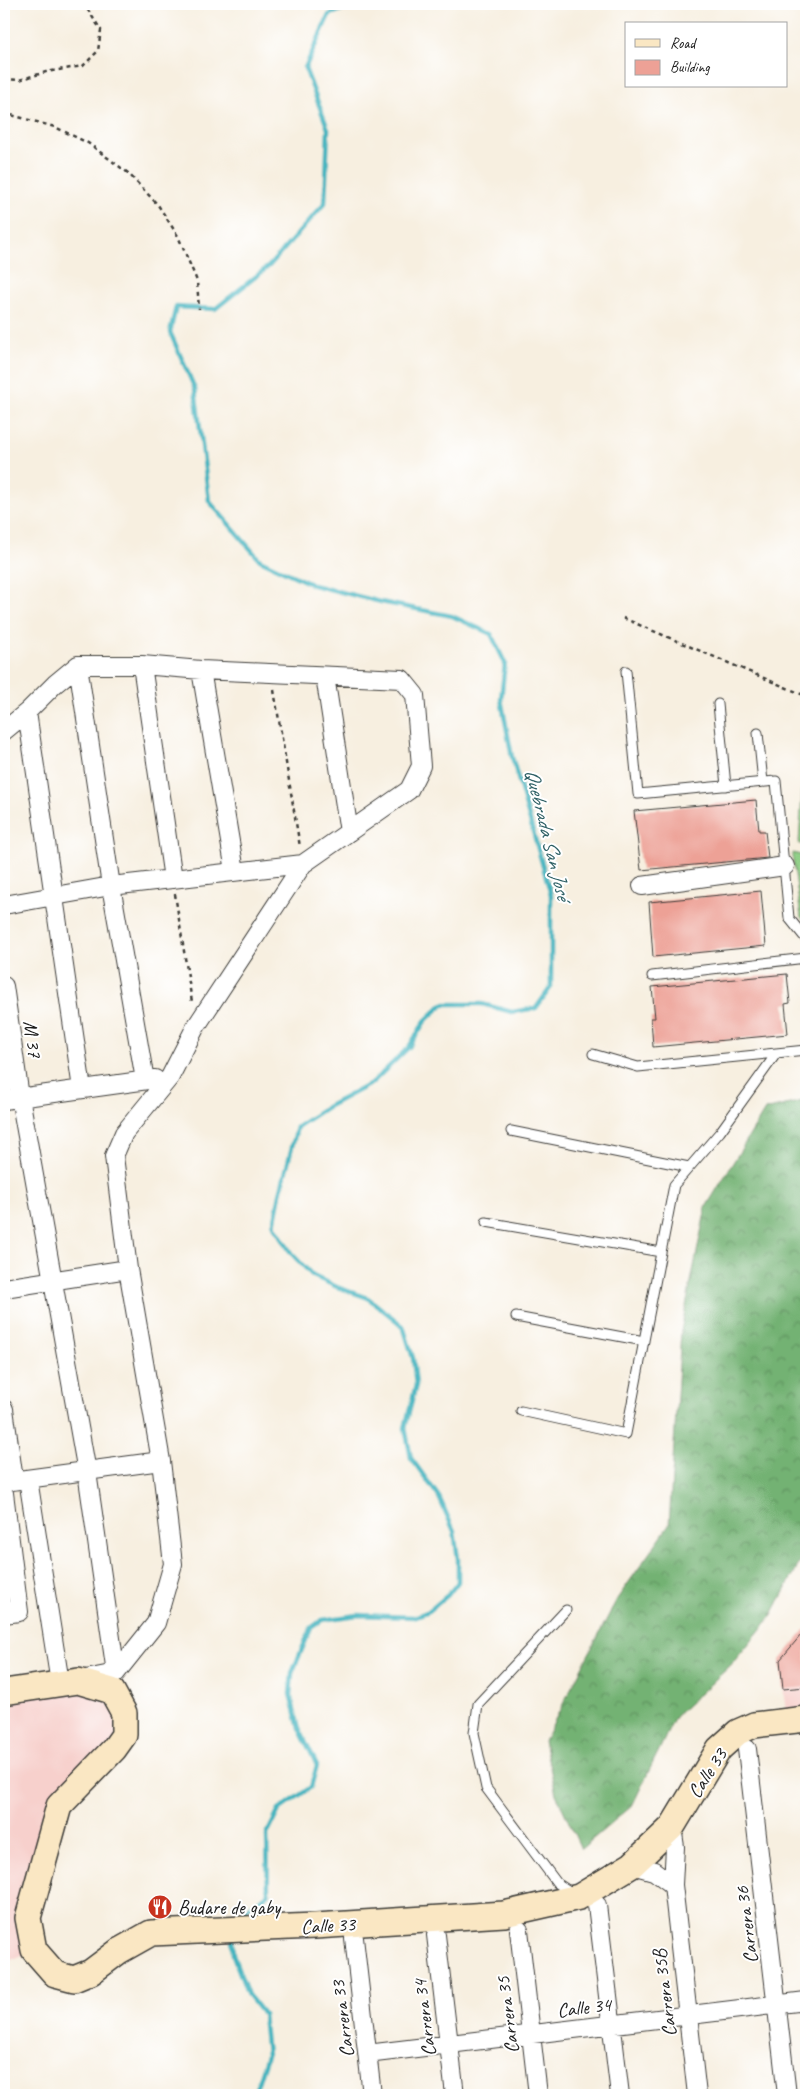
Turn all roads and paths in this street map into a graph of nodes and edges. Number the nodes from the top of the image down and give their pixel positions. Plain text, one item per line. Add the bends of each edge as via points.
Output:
1 (84, 4) edge
2 (4, 78) edge
3 (4, 113) edge
4 (199, 309) dead end
5 (623, 618) dead end
6 (78, 665) junction
7 (142, 665) junction
8 (201, 670) junction
9 (271, 671) junction
10 (626, 671) dead end
11 (326, 676) junction
12 (806, 696) edge
13 (718, 704) dead end
14 (27, 712) junction
15 (4, 731) edge
16 (758, 733) dead end
17 (763, 782) junction
18 (726, 786) junction
19 (349, 832) junction
20 (303, 864) junction
21 (784, 866) junction
22 (235, 872) junction
23 (173, 878) junction
24 (111, 886) junction
25 (642, 886) dead end
26 (54, 896) junction
27 (4, 905) edge
28 (806, 939) edge
29 (806, 958) edge
30 (652, 976) dead end
31 (4, 986) edge
32 (195, 1028) junction
33 (806, 1050) edge
34 (593, 1054) dead end
35 (776, 1054) junction
36 (170, 1077) junction
37 (145, 1080) junction
38 (82, 1089) junction
39 (12, 1099) edge
40 (511, 1131) dead end
41 (689, 1167) junction
42 (486, 1222) dead end
43 (660, 1252) junction
44 (128, 1269) junction
45 (53, 1281) junction
46 (4, 1288) edge
47 (516, 1317) dead end
48 (644, 1341) junction
49 (521, 1411) dead end
50 (4, 1415) edge
51 (161, 1461) junction
52 (87, 1472) junction
53 (12, 1483) edge
54 (8, 1550) edge
55 (566, 1610) dead end
56 (4, 1614) edge
57 (116, 1673) junction
58 (69, 1682) junction
59 (4, 1692) edge
60 (806, 1719) edge
61 (746, 1749) dead end
62 (672, 1827) junction
63 (632, 1865) junction
64 (673, 1885) junction
65 (588, 1901) junction
66 (518, 1930) dead end
67 (436, 1935) dead end
68 (354, 1938) dead end
69 (806, 2002) edge
70 (776, 2005) junction
71 (688, 2016) junction
72 (612, 2025) junction
73 (531, 2034) junction
74 (449, 2044) junction
75 (367, 2054) junction
76 (372, 2095) edge
77 (455, 2095) edge
78 (538, 2095) edge
79 (620, 2095) edge
80 (697, 2095) edge
81 (787, 2095) edge

1 - 2 path via 101,30 98,51 83,66 19,80
3 - 4 path via 55,127 88,142 128,172 158,205 178,236 197,281
5 - 12 path
6 - 7 street
6 - 14 street
6 - 24 street
7 - 8 street
7 - 23 street
8 - 9 street
8 - 22 street
9 - 11 street
9 - 20 path
10 - 18 lane via 638,794
11 - 19 street
11 - 19 street via 402,679 415,695 421,766 409,790
13 - 18 lane
14 - 15 street
14 - 26 street
16 - 17 lane
17 - 18 lane
17 - 21 lane via 776,781
19 - 20 street
20 - 22 street
20 - 32 street
21 - 25 street
21 - 28 lane via 789,918
22 - 23 street
23 - 24 street
23 - 32 path
24 - 26 street
24 - 37 street
26 - 27 street
26 - 38 street
29 - 30 lane
31 - 39 street, M 37
32 - 36 street
33 - 35 lane
34 - 35 lane via 638,1067
35 - 41 lane via 720,1132
36 - 37 street
36 - 44 street via 124,1134 114,1156
37 - 38 street
38 - 39 street
39 - 45 street, M 37
40 - 41 lane
41 - 43 lane via 674,1185
42 - 43 lane
43 - 48 lane
44 - 45 street
44 - 51 street
45 - 46 street
45 - 52 street, M 37
47 - 48 lane
48 - 49 lane via 626,1434
50 - 53 street
51 - 52 street
51 - 57 street via 173,1564 156,1623
52 - 53 street
52 - 57 street, M 37
53 - 54 street
53 - 58 street
54 - 56 street via 19,1612
55 - 65 lane via 478,1704 474,1733 486,1788 557,1882
57 - 58 street
58 - 59 street
58 - 65 street, Calle 33 via 112,1691 124,1713 124,1736 59,1806 28,1918 34,1950 55,1974 74,1979 91,1972 150,1933 504,1914
60 - 62 street, Calle 33 via 754,1725 738,1732 719,1749
61 - 70 street, Carrera 36
62 - 63 street, Calle 33
62 - 64 street, Carrera 35B via 675,1847
63 - 64 street via 654,1871
63 - 65 street, Calle 33
64 - 71 street, Carrera 35B
65 - 72 street
66 - 73 street, Carrera 35
67 - 74 street, Carrera 34
68 - 75 street, Carrera 33
69 - 70 street, Calle 34
70 - 71 street, Calle 34
70 - 81 street, Carrera 36
71 - 72 street, Calle 34
71 - 80 street, Carrera 35B
72 - 73 street, Calle 34
72 - 79 street
73 - 74 street, Calle 34
73 - 78 street, Carrera 35
74 - 75 street, Calle 34
74 - 77 street, Carrera 34
75 - 76 street, Carrera 33

